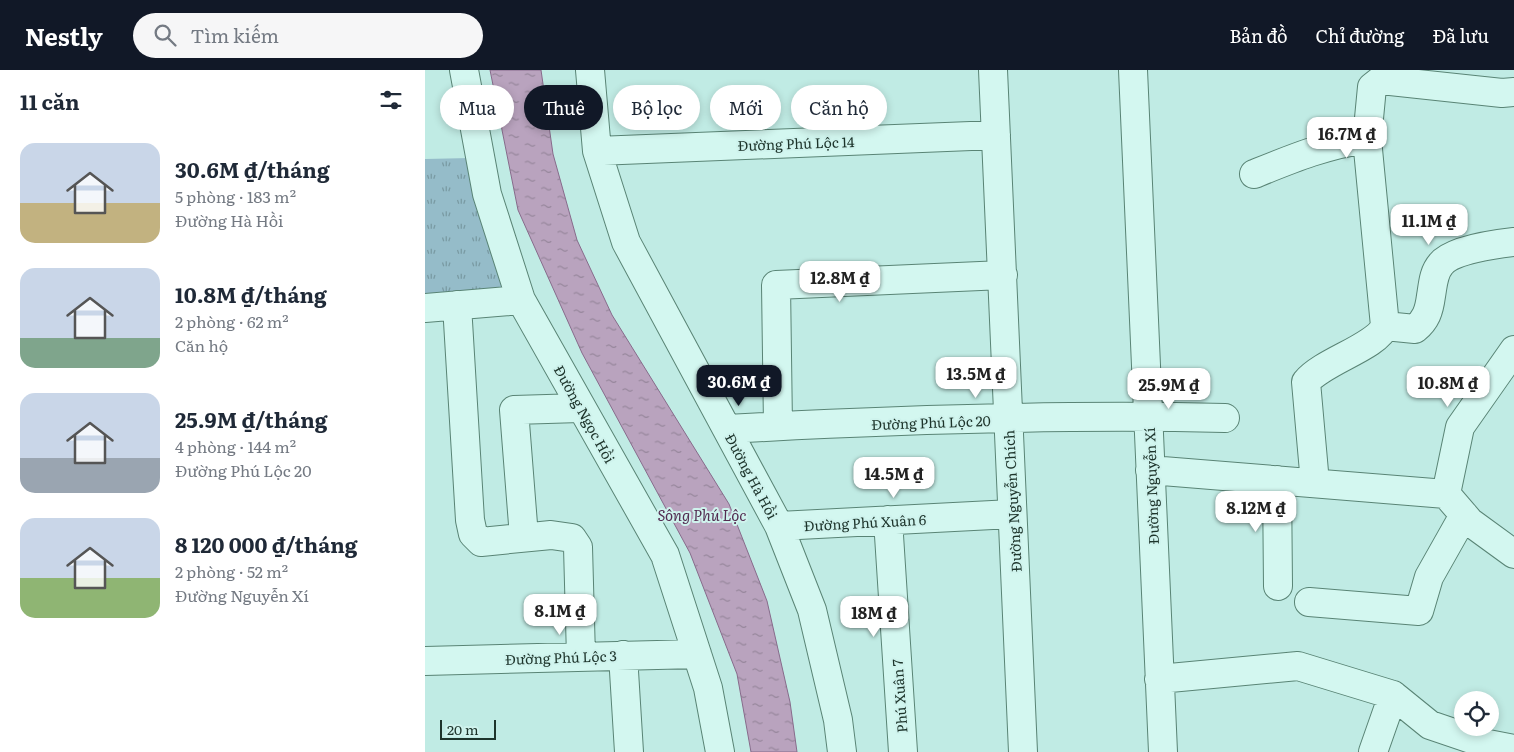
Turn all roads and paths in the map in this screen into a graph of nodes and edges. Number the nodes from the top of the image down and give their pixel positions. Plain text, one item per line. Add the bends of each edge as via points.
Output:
1 (464, 70) edge
2 (590, 70) edge
3 (993, 70) edge
4 (1133, 70) edge
5 (1371, 76) edge
6 (1507, 85) edge
7 (996, 135) junction
8 (1367, 139) junction
9 (597, 151) junction
10 (1254, 174) dead end
11 (1514, 242) edge
12 (1003, 275) junction
13 (521, 300) junction
14 (457, 305) junction
15 (425, 308) edge
16 (1385, 326) junction
17 (1514, 350) edge
18 (580, 408) junction
19 (1148, 416) junction
20 (1225, 418) dead end
21 (1008, 419) junction
22 (778, 426) junction
23 (727, 429) junction
24 (1150, 470) junction
25 (1277, 480) junction
26 (1315, 483) junction
27 (1446, 494) junction
28 (1012, 514) junction
29 (1464, 515) junction
30 (888, 520) junction
31 (779, 526) junction
32 (524, 537) junction
33 (1514, 554) edge
34 (1278, 586) dead end
35 (1309, 602) dead end
36 (697, 654) junction
37 (623, 655) junction
38 (581, 657) junction
39 (425, 661) edge
40 (1159, 678) junction
41 (1393, 696) junction
42 (1514, 750) edge
43 (629, 752) edge
44 (720, 752) edge
45 (842, 752) edge
46 (903, 752) edge
47 (1023, 752) edge
48 (1163, 752) edge
49 (1373, 752) edge

1 - 13 street, Đường Ngọc Hồi via 487,194
2 - 9 street, Đường Hà Hồi
3 - 7 street, Đường Nguyễn Chích
4 - 19 street, Đường Nguyễn Xí
5 - 6 street via 1381,80
5 - 8 street
7 - 9 street, Đường Phú Lộc 14
7 - 12 street, Đường Nguyễn Chích
8 - 10 street via 1343,142 1304,154
8 - 16 street
9 - 23 street, Đường Hà Hồi via 626,242
11 - 16 street via 1451,256 1441,263 1434,276 1424,322 1415,329
12 - 21 street, Đường Nguyễn Chích
12 - 22 street via 776,285
13 - 14 street
13 - 18 street, Đường Ngọc Hồi
14 - 15 street
14 - 32 street via 473,534 481,542
16 - 26 street via 1378,337 1319,370 1306,382
17 - 27 street via 1460,427
18 - 32 street via 515,410
18 - 36 street, Đường Ngọc Hồi via 665,555
19 - 20 street, Đường Phú Lộc 20
19 - 21 street, Đường Phú Lộc 20
19 - 24 street, Đường Nguyễn Xí
21 - 22 street, Đường Phú Lộc 20
21 - 28 street, Đường Nguyễn Chích
22 - 23 street, Đường Phú Lộc 20
23 - 31 street, Đường Hà Hồi
24 - 25 street
24 - 40 street, Đường Nguyễn Xí
25 - 26 street
25 - 34 street
26 - 27 street
27 - 29 street
28 - 30 street, Đường Phú Xuân 6
28 - 47 street, Đường Nguyễn Chích
29 - 33 street
29 - 35 street via 1429,577 1419,611
30 - 31 street, Đường Phú Xuân 6
30 - 46 street, Phú Xuân 7
31 - 45 street, Đường Hà Hồi via 812,610 838,720
32 - 38 street via 551,535 572,538 578,546
36 - 37 street, Đường Phú Lộc 3
36 - 44 street, Đường Ngọc Hồi via 708,688
37 - 38 street, Đường Phú Lộc 3
37 - 43 street
38 - 39 street, Đường Phú Lộc 3
40 - 41 street via 1299,666
40 - 48 street, Đường Nguyễn Xí
41 - 42 street via 1430,725
41 - 49 street

